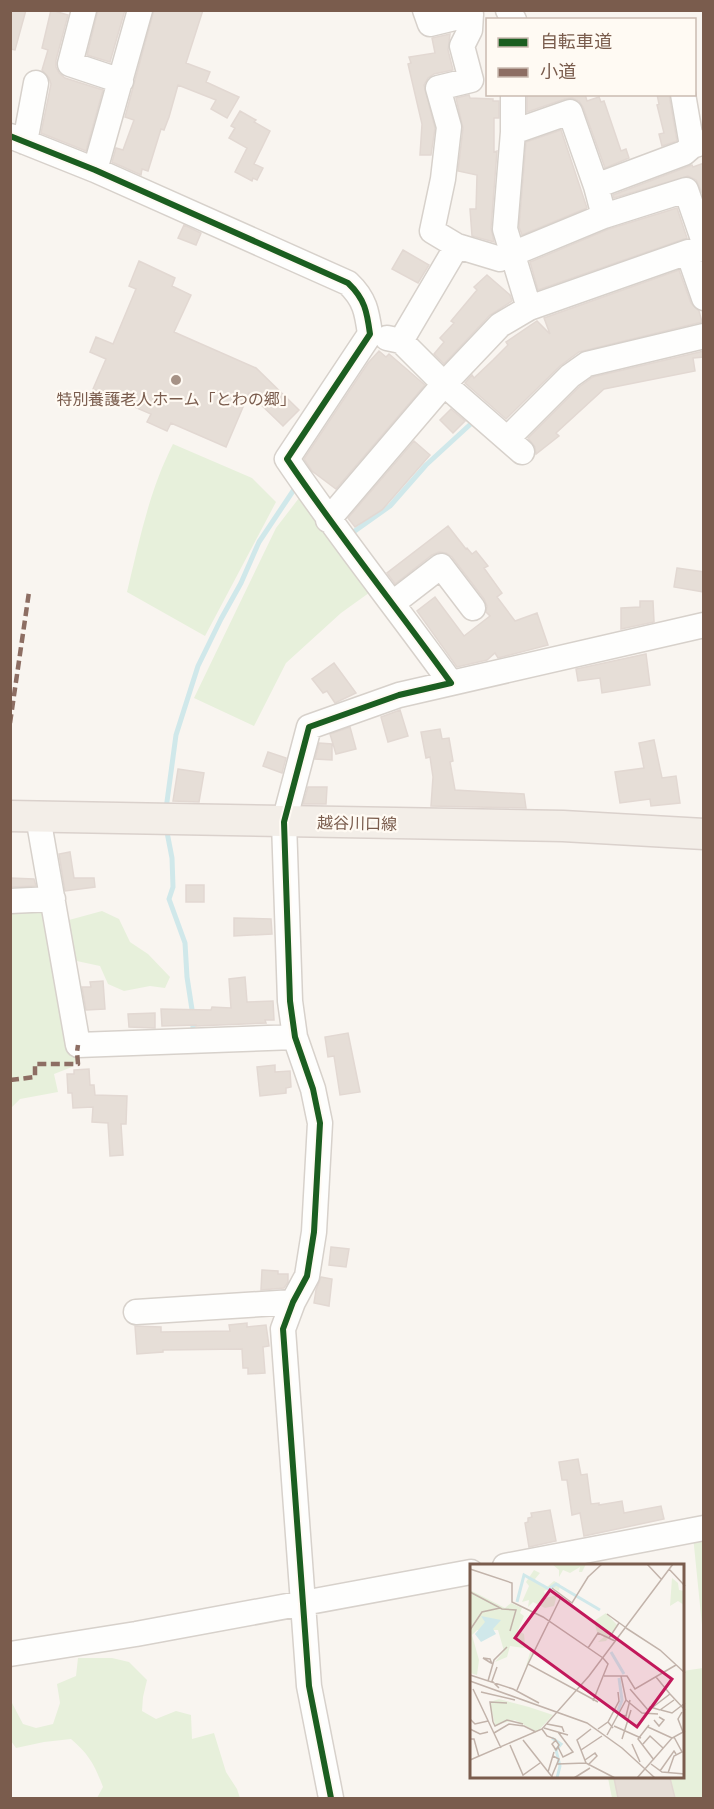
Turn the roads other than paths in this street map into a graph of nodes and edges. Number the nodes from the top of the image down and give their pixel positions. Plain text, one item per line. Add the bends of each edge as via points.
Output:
1 (84, 10) edge
2 (140, 10) edge
3 (425, 10) edge
4 (475, 12) edge
5 (121, 81) junction
6 (36, 83) dead end
7 (513, 96) edge
8 (684, 96) edge
9 (513, 132) junction
10 (18, 139) edge
11 (698, 144) edge
12 (95, 170) junction
13 (596, 186) junction
14 (604, 216) junction
15 (457, 246) junction
16 (698, 247) edge
17 (512, 255) junction
18 (704, 298) edge
19 (529, 308) junction
20 (370, 334) junction
21 (704, 336) edge
22 (401, 341) junction
23 (444, 384) junction
24 (328, 520) junction
25 (393, 603) junction
26 (473, 608) dead end
27 (704, 625) edge
28 (451, 682) junction
29 (24, 817) edge
30 (284, 822) junction
31 (704, 834) edge
32 (52, 899) junction
33 (10, 901) edge
34 (295, 1037) junction
35 (293, 1302) junction
36 (136, 1311) dead end
37 (704, 1528) edge
38 (515, 1564) edge
39 (470, 1572) edge
40 (304, 1603) junction
41 (10, 1654) edge
42 (331, 1798) edge

1 - 5 street via 70,64
2 - 5 street
3 - 4 street via 430,24
4 - 15 street via 462,45 471,80 438,87 449,127 432,231
5 - 12 street
6 - 10 street
7 - 9 street
8 - 11 street
9 - 13 street via 570,112
9 - 17 street via 505,229
10 - 12 street
11 - 13 street
12 - 20 street via 348,283 359,293 367,310
13 - 14 street
14 - 16 street via 686,190
14 - 17 street
15 - 17 street via 500,259
15 - 22 street
16 - 18 street
16 - 19 street
17 - 19 street
19 - 23 street via 500,326
20 - 22 street
20 - 24 street via 287,459
21 - 23 street via 586,364 570,376 515,446
22 - 23 street
23 - 24 street
24 - 25 street
25 - 26 street via 441,566
25 - 28 street
27 - 28 street
28 - 30 street via 399,695 309,727
29 - 30 main road, 越谷川口線
29 - 32 street
30 - 31 main road, 越谷川口線 via 563,826
30 - 34 street via 290,1001
32 - 33 street
32 - 34 street via 78,1045
34 - 35 street via 320,1123 315,1232 307,1276
35 - 36 street
35 - 40 street via 283,1329
37 - 38 street
39 - 40 street
40 - 41 street
40 - 42 street via 309,1686

